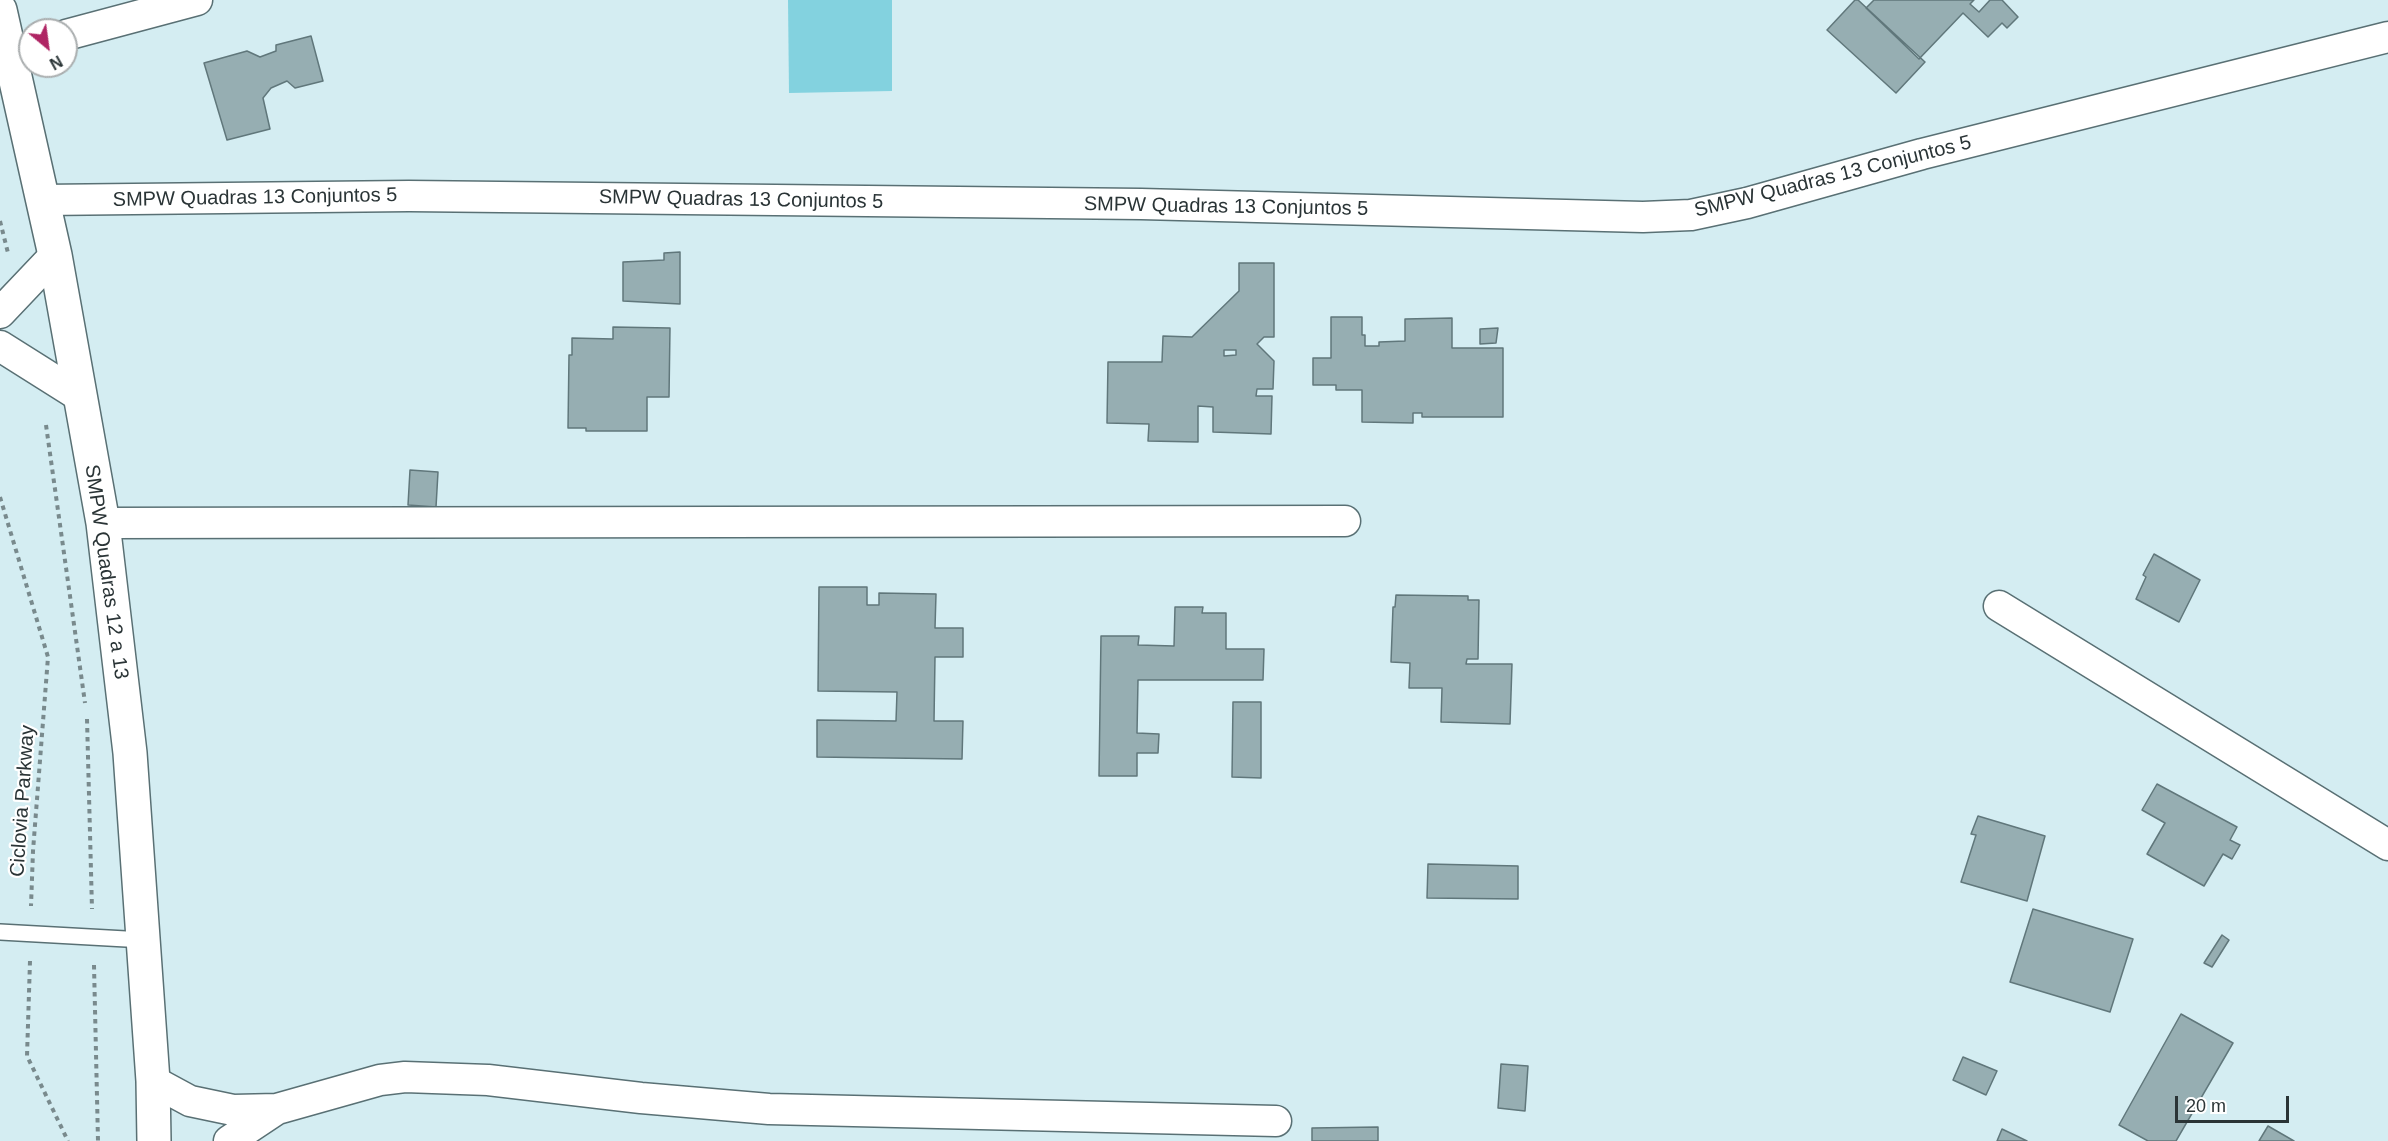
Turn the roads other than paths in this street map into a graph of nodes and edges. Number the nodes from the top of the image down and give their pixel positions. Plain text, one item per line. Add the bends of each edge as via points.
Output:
1 (197, 0) edge
2 (0, 10) edge
3 (78, 32) edge
4 (2388, 37) edge
5 (18, 46) edge
6 (24, 78) edge
7 (42, 200) junction
8 (55, 255) junction
9 (9, 304) edge
10 (0, 346) edge
11 (81, 397) junction
12 (1345, 520) dead end
13 (103, 524) junction
14 (1999, 606) dead end
15 (2388, 845) edge
16 (0, 932) edge
17 (144, 940) junction
18 (153, 1081) junction
19 (277, 1109) junction
20 (1276, 1121) dead end
21 (154, 1141) edge
22 (229, 1141) edge

1 - 3 street
2 - 5 street, SMPW Quadras 12 a 13
4 - 7 street, SMPW Quadras 13 Conjuntos 5 via 1691,215 409,196
6 - 7 street, SMPW Quadras 12 a 13
7 - 8 street, SMPW Quadras 12 a 13
8 - 9 street
8 - 11 street, SMPW Quadras 12 a 13
10 - 11 street
11 - 13 street, SMPW Quadras 12 a 13
12 - 13 street
13 - 17 street, SMPW Quadras 12 a 13 via 130,753
14 - 15 street
16 - 17 lane
17 - 18 street, SMPW Quadras 12 a 13
18 - 19 street via 201,1104 233,1110
18 - 21 street, SMPW Quadras 12 a 13
19 - 20 street via 380,1080 405,1077 488,1080 769,1109
19 - 22 street

